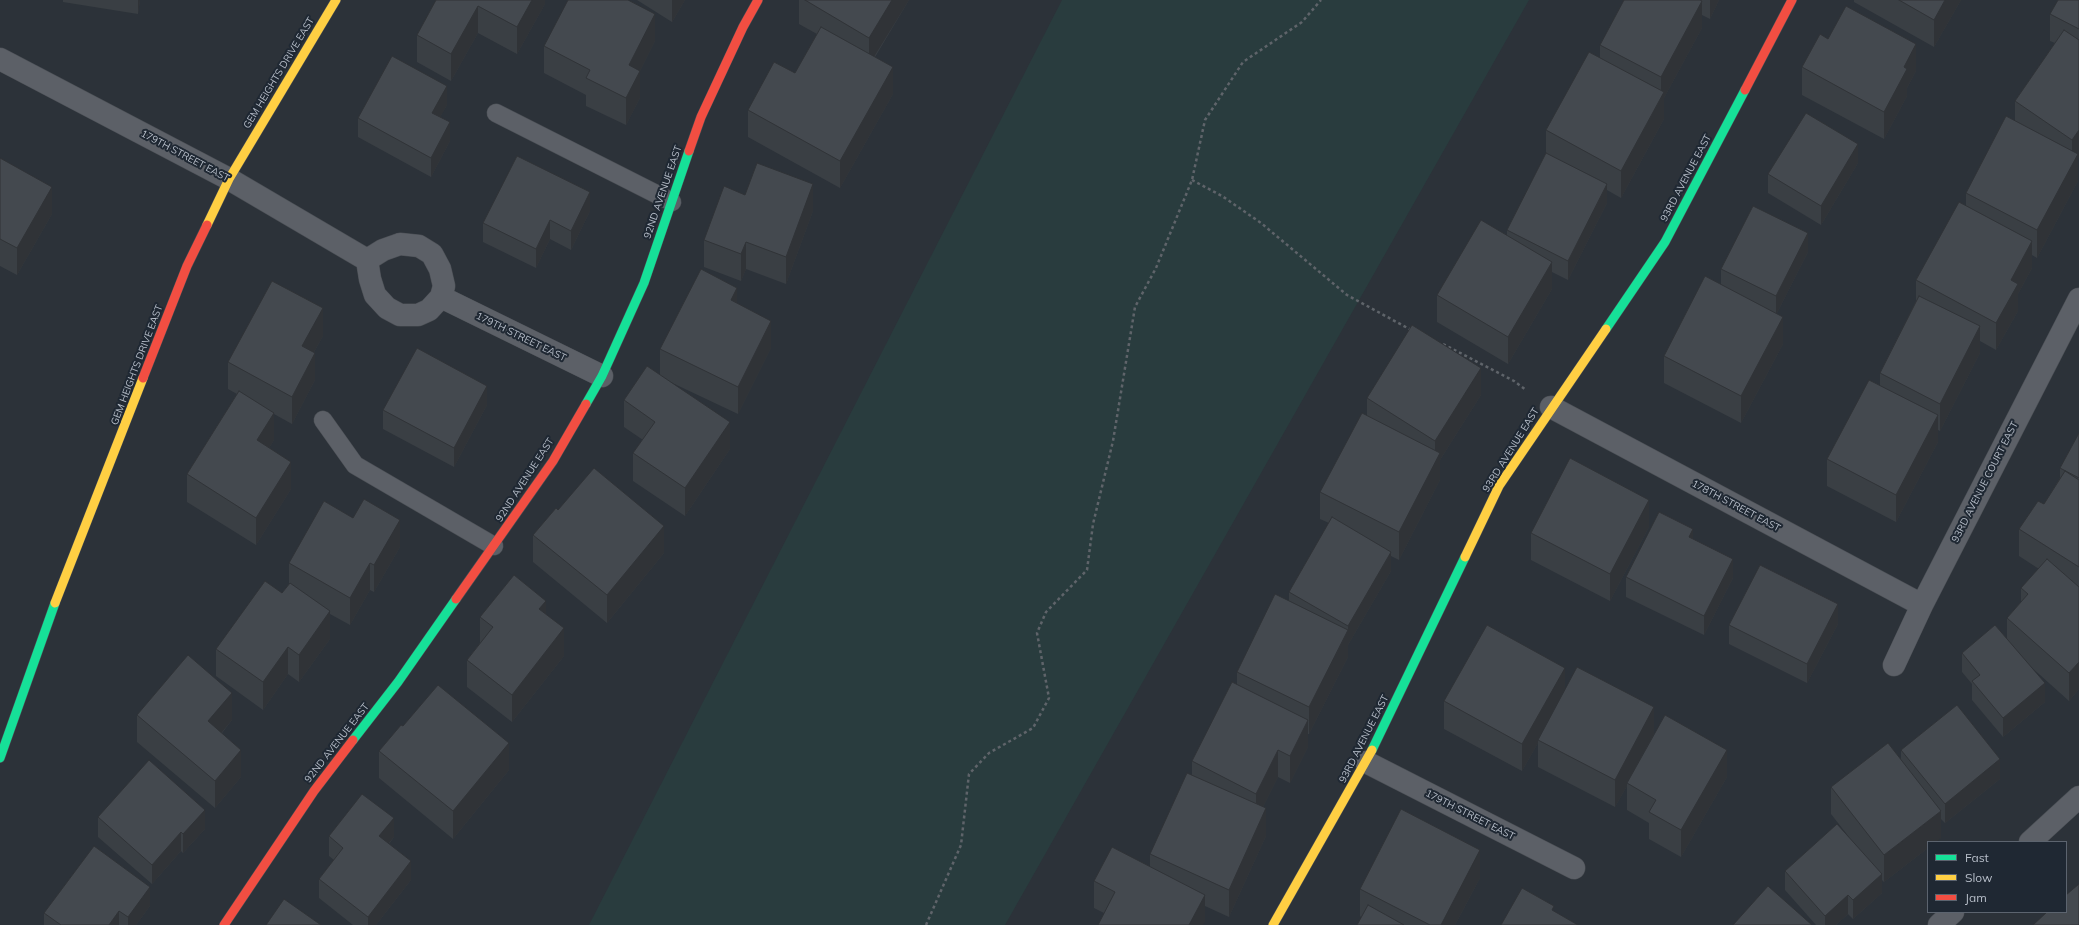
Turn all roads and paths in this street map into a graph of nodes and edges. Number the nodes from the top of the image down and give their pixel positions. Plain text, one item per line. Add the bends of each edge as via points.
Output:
1 (336, 0) edge
2 (758, 0) edge
3 (1321, 0) edge
4 (1792, 0) edge
5 (0, 59) edge
6 (496, 113) dead end
7 (229, 178) junction
8 (1192, 180) junction
9 (672, 202) junction
10 (367, 260) junction
11 (441, 297) junction
12 (2079, 299) edge
13 (1420, 334) edge
14 (1440, 343) edge
15 (602, 376) junction
16 (1551, 407) junction
17 (323, 420) dead end
18 (494, 546) junction
19 (1922, 605) junction
20 (1894, 665) dead end
21 (0, 758) edge
22 (1366, 762) junction
23 (2079, 797) edge
24 (2031, 841) edge
25 (1574, 868) dead end
26 (1952, 913) edge
27 (224, 925) edge
28 (926, 925) edge
29 (1273, 925) edge
30 (1939, 925) edge

1 - 7 street, GEM HEIGHTS DRIVE EAST
2 - 9 street, 92ND AVENUE EAST via 701,116
3 - 8 path via 1302,22 1243,62 1205,120
4 - 16 street, 93RD AVENUE EAST via 1665,242
5 - 7 street, 179TH STREET EAST
6 - 9 lane
7 - 10 street, 179TH STREET EAST
7 - 21 street, GEM HEIGHTS DRIVE EAST via 187,266 48,622
8 - 13 path via 1222,196 1261,223 1347,295
8 - 28 path via 1156,268 1135,307 1113,441 1094,524 1087,570 1046,612 1037,633 1049,698 1033,728 989,753 969,774 961,845
9 - 15 street, 92ND AVENUE EAST via 644,284
10 - 11 street via 375,295 387,308 400,315 424,313
10 - 11 street via 383,250 400,244 419,246 432,254 440,269 444,286
11 - 15 street, 179TH STREET EAST
12 - 19 street, 93RD AVENUE COURT EAST
14 - 16 path via 1514,381
15 - 18 street, 92ND AVENUE EAST via 553,461
16 - 19 street, 178TH STREET EAST
16 - 22 street, 93RD AVENUE EAST via 1499,486
17 - 18 lane via 355,465
18 - 27 street, 92ND AVENUE EAST via 398,682 314,791
19 - 20 street, 93RD AVENUE COURT EAST
22 - 25 street, 179TH STREET EAST
22 - 29 street, 93RD AVENUE EAST
23 - 24 street
26 - 30 street

